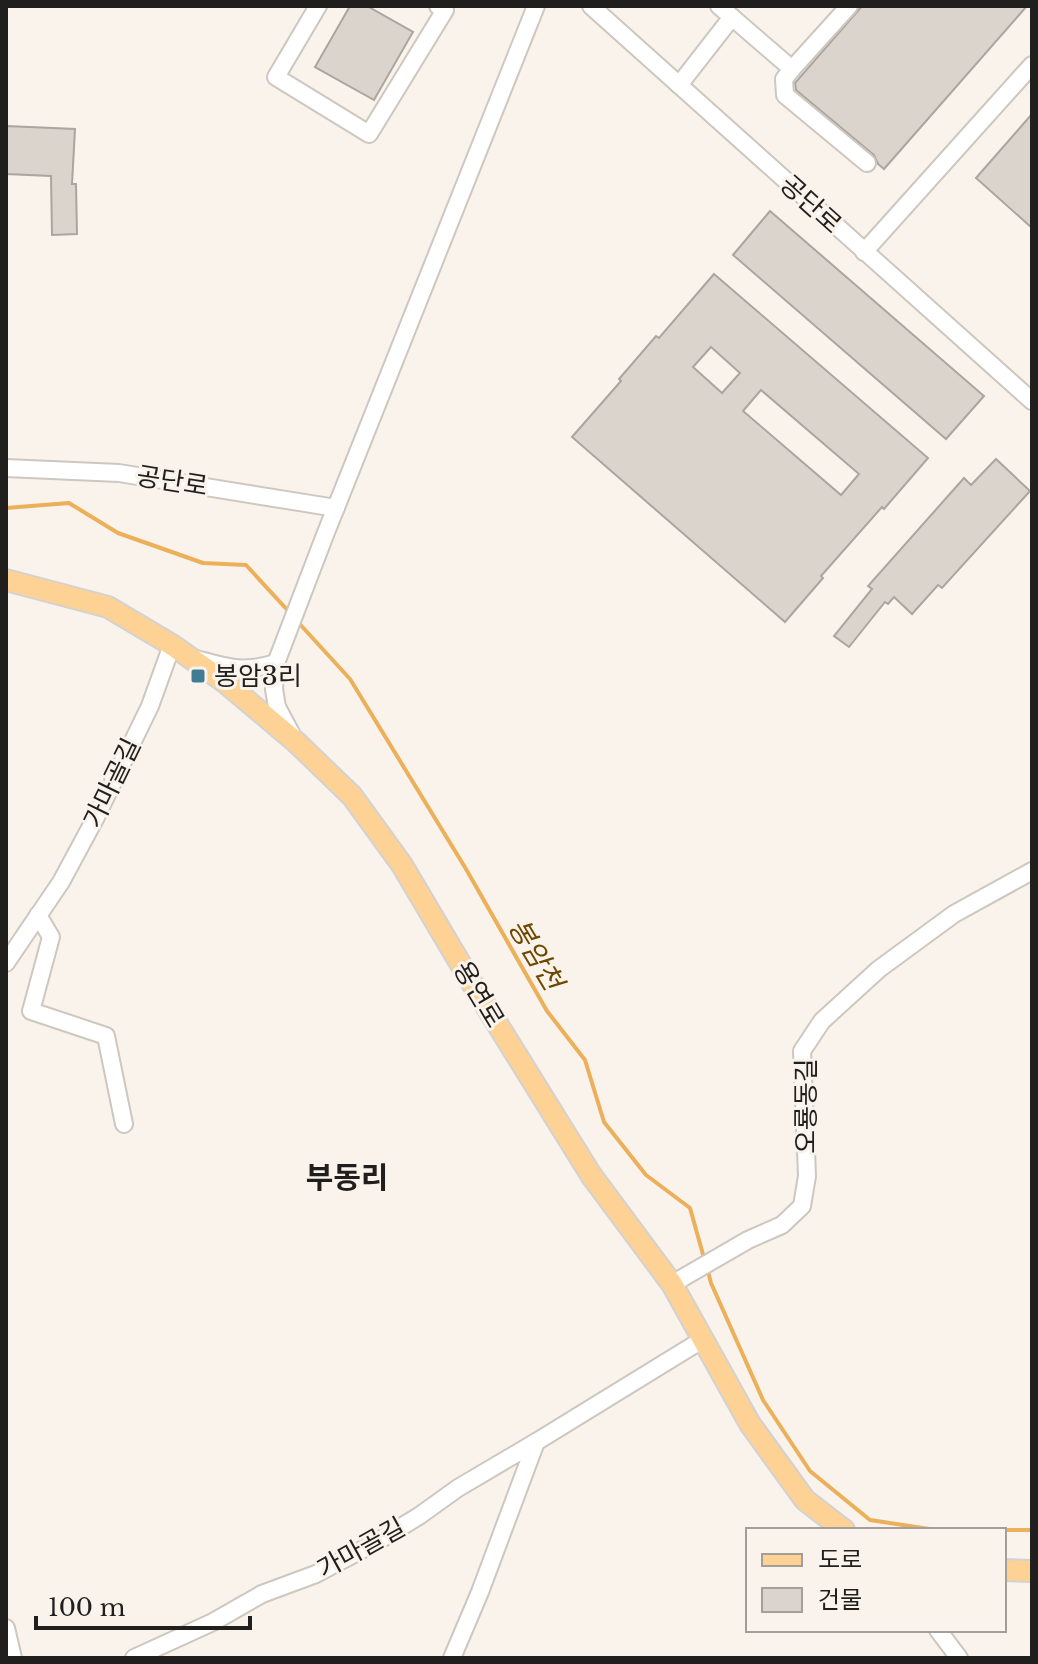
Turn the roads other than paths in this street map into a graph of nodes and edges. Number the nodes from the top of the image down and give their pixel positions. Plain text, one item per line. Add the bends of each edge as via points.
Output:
1 (318, 6) edge
2 (438, 6) edge
3 (536, 6) edge
4 (591, 6) edge
5 (849, 6) edge
6 (726, 12) edge
7 (1032, 65) edge
8 (792, 69) junction
9 (679, 85) junction
10 (867, 163) dead end
11 (864, 252) junction
12 (1032, 401) edge
13 (6, 468) edge
14 (336, 508) junction
15 (6, 580) edge
16 (172, 645) junction
17 (191, 658) junction
18 (278, 659) junction
19 (296, 742) junction
20 (1032, 871) edge
21 (38, 915) junction
22 (6, 963) edge
23 (124, 1124) dead end
24 (681, 1279) junction
25 (697, 1343) junction
26 (536, 1442) junction
27 (841, 1528) edge
28 (1006, 1570) edge
29 (1032, 1571) edge
30 (6, 1628) edge
31 (940, 1632) edge
32 (13, 1658) edge
33 (134, 1658) edge
34 (452, 1658) edge
35 (959, 1658) edge

1 - 2 street via 276,77 369,134 445,10
3 - 14 street
4 - 9 street, 공단로
5 - 8 street
6 - 8 street
6 - 9 street
7 - 11 street
8 - 10 street via 784,79 785,95
9 - 11 street, 공단로
11 - 12 street, 공단로
13 - 14 street, 공단로 via 119,473
14 - 18 street
15 - 16 main road, 용연로 via 108,607
16 - 17 main road, 용연로
16 - 21 street, 가마골길 via 150,706 96,817
17 - 18 street via 232,669 254,669
17 - 19 main road, 용연로
18 - 19 street via 277,707
19 - 24 main road, 용연로 via 352,796 402,865 591,1175
20 - 24 street, 오룡동길 via 954,914 879,969 822,1021 802,1051 807,1176 802,1206 782,1225
21 - 22 street, 가마골길
21 - 23 street via 51,937 31,1011 106,1036
24 - 25 main road, 용연로
25 - 26 street, 가마골길
25 - 27 main road, 용연로 via 805,1500
26 - 33 street, 가마골길 via 373,1544
26 - 34 street
28 - 29 main road
30 - 32 street
31 - 35 street

